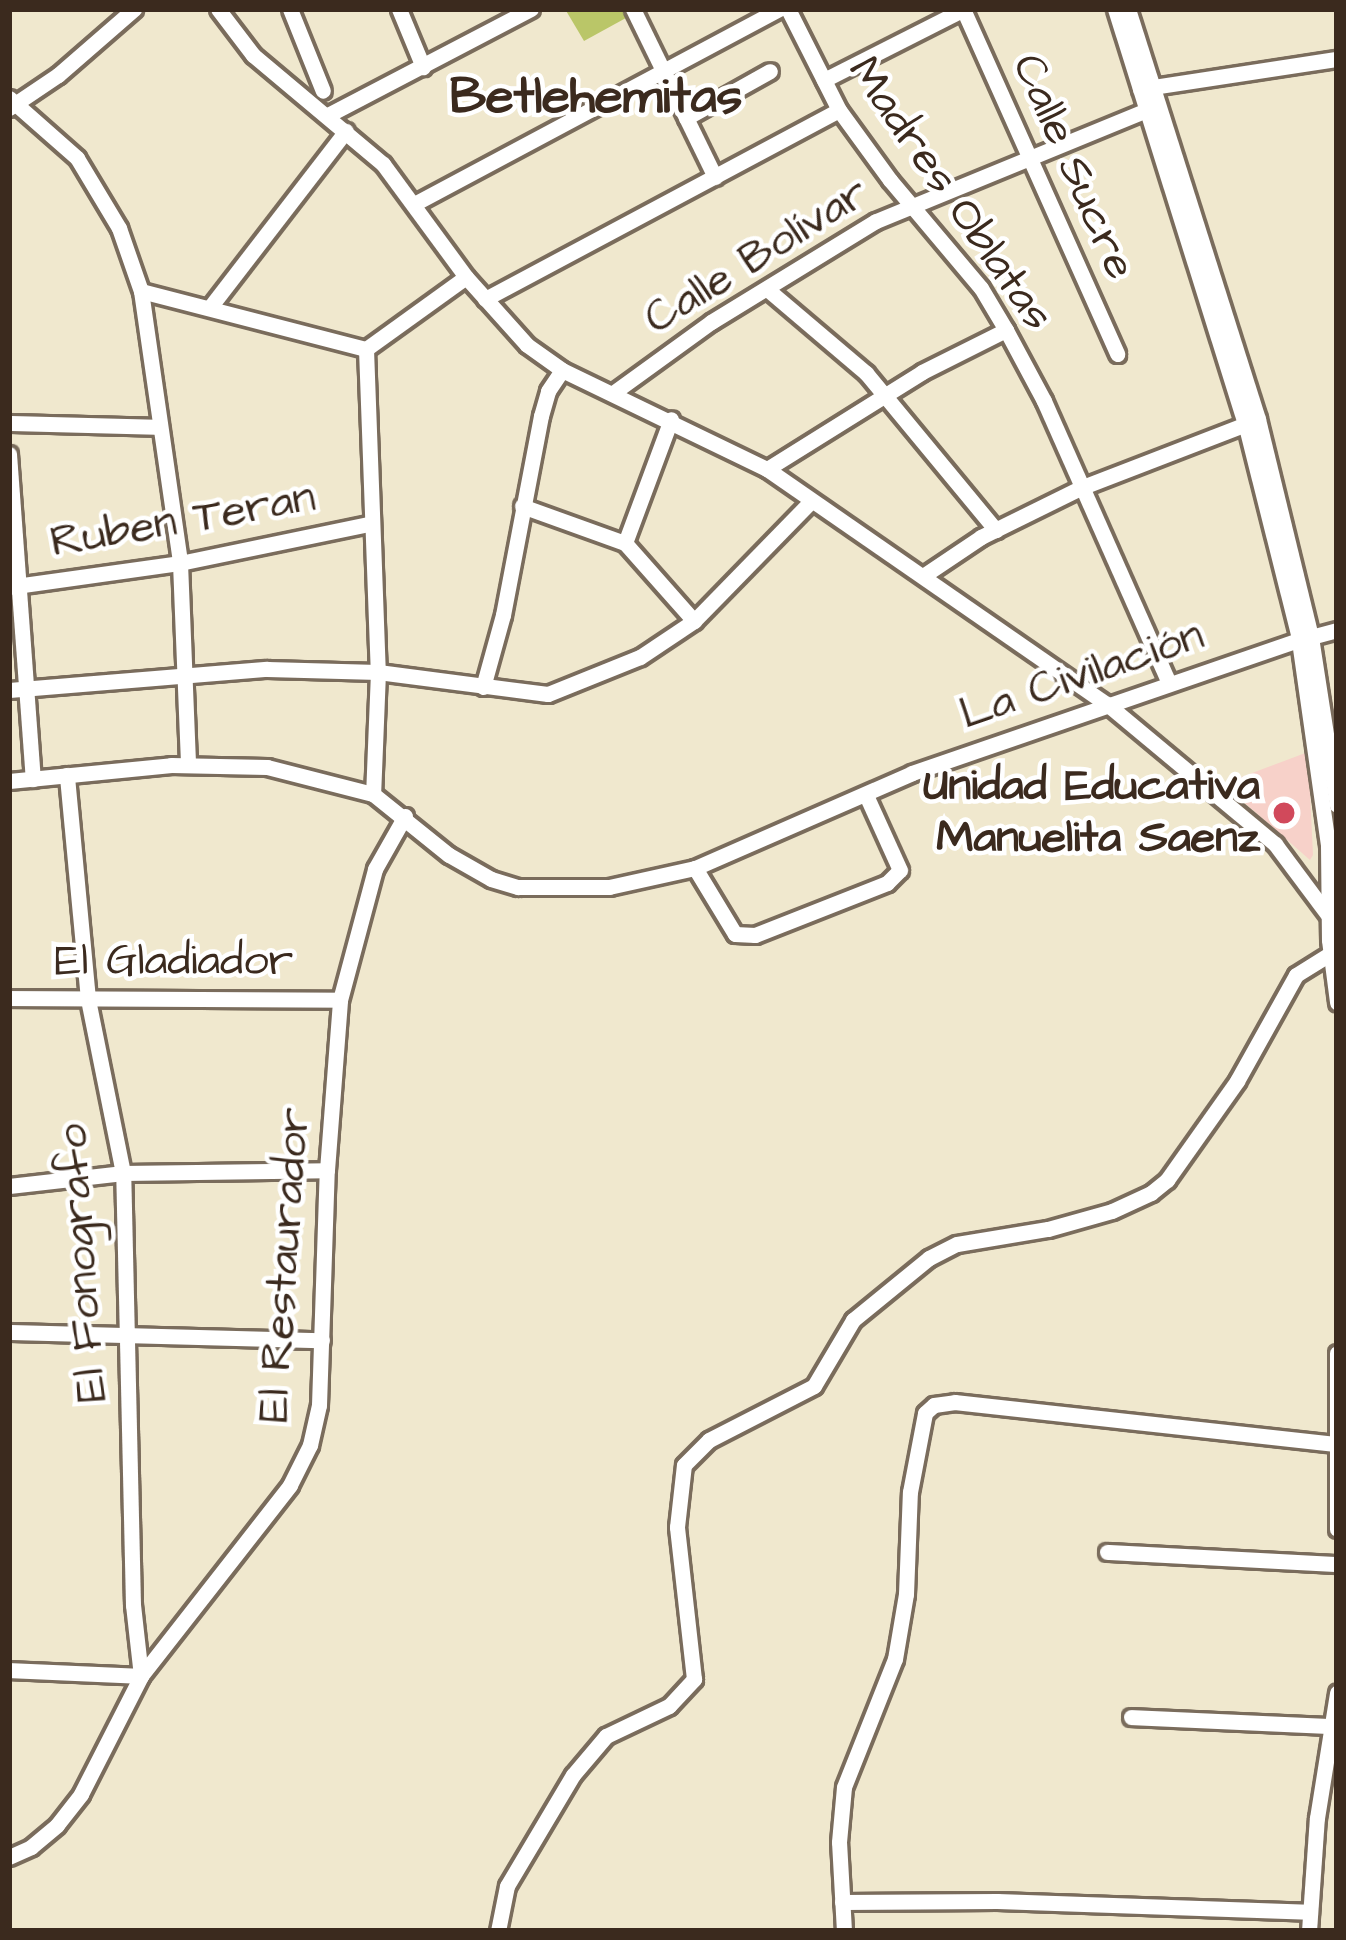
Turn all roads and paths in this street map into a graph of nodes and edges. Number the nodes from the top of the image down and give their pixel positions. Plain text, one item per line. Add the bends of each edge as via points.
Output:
1 (134, 9) edge
2 (218, 9) edge
3 (232, 9) edge
4 (290, 9) edge
5 (399, 9) edge
6 (531, 9) edge
7 (964, 9) edge
8 (1115, 9) edge
9 (1129, 9) edge
10 (789, 10) edge
11 (641, 12) edge
12 (506, 15) edge
13 (236, 36) junction
14 (1337, 59) edge
15 (423, 67) junction
16 (770, 71) dead end
17 (664, 73) junction
18 (824, 80) junction
19 (1144, 88) junction
20 (322, 91) dead end
21 (11, 103) edge
22 (839, 110) junction
23 (1144, 111) junction
24 (328, 115) junction
25 (686, 118) junction
26 (346, 131) junction
27 (1030, 158) junction
28 (715, 177) junction
29 (414, 204) junction
30 (910, 205) junction
31 (466, 277) junction
32 (767, 289) junction
33 (141, 291) junction
34 (485, 299) junction
35 (211, 306) junction
36 (1006, 330) junction
37 (366, 349) junction
38 (1117, 354) dead end
39 (562, 370) junction
40 (613, 393) junction
41 (886, 397) junction
42 (671, 419) junction
43 (1252, 421) junction
44 (9, 423) edge
45 (158, 427) junction
46 (9, 454) edge
47 (767, 469) junction
48 (1080, 488) junction
49 (811, 501) junction
50 (522, 506) junction
51 (10, 510) edge
52 (369, 524) junction
53 (996, 530) junction
54 (625, 543) junction
55 (180, 563) junction
56 (923, 576) junction
57 (14, 587) edge
58 (694, 621) junction
59 (1337, 630) edge
60 (1305, 638) junction
61 (378, 672) junction
62 (184, 674) junction
63 (1169, 683) junction
64 (484, 687) junction
65 (18, 689) edge
66 (1107, 704) junction
67 (188, 765) junction
68 (67, 776) junction
69 (33, 778) junction
70 (9, 781) edge
71 (373, 794) junction
72 (866, 795) junction
73 (1337, 805) edge
74 (404, 816) junction
75 (695, 868) junction
76 (1334, 910) edge
77 (1330, 954) junction
78 (9, 998) edge
79 (88, 999) junction
80 (340, 1000) junction
81 (1337, 1002) edge
82 (327, 1170) junction
83 (123, 1173) junction
84 (9, 1186) edge
85 (9, 1332) edge
86 (126, 1332) junction
87 (322, 1340) junction
88 (1337, 1353) edge
89 (1335, 1444) edge
90 (1337, 1529) edge
91 (1108, 1552) dead end
92 (1337, 1564) edge
93 (9, 1670) edge
94 (141, 1676) junction
95 (1337, 1693) edge
96 (1131, 1717) dead end
97 (1332, 1726) junction
98 (9, 1857) edge
99 (842, 1902) junction
100 (1308, 1912) junction
101 (498, 1931) edge
102 (844, 1931) edge
103 (1309, 1931) edge

1 - 21 street
2 - 13 street
3 - 13 street
4 - 20 street
5 - 15 street
6 - 12 street
7 - 18 street
7 - 27 street, Calle Sucre
8 - 19 street
9 - 19 street
10 - 17 street
10 - 18 street, Madres Oblatas
11 - 17 street
12 - 15 street
13 - 24 street
14 - 19 street
15 - 24 street
16 - 25 street
17 - 25 street
17 - 29 street
18 - 22 street, Madres Oblatas
19 - 23 street
19 - 43 street
21 - 33 street via 77,158 119,228
22 - 28 street
22 - 30 street, Madres Oblatas
23 - 27 street, Calle Bolívar
23 - 43 street
24 - 26 street
25 - 28 street
26 - 29 street
26 - 35 street
27 - 30 street, Calle Bolívar
27 - 38 street, Calle Sucre
28 - 34 street
29 - 31 street
30 - 32 street, Calle Bolívar
30 - 36 street, Madres Oblatas
31 - 34 street
31 - 37 street
32 - 40 street, Calle Bolívar
32 - 41 street
33 - 35 street
33 - 45 street
34 - 39 street
35 - 37 street
36 - 41 street
36 - 48 street, Madres Oblatas
37 - 52 street
39 - 40 street
39 - 50 street via 548,391
40 - 42 street
41 - 47 street
41 - 53 street
42 - 47 street
42 - 54 street
43 - 48 street
43 - 60 street
44 - 45 street
45 - 55 street
46 - 51 street
47 - 49 street
48 - 53 street
48 - 63 street, Madres Oblatas
49 - 56 street
49 - 58 street
50 - 54 street
50 - 64 street
51 - 57 street
52 - 55 street, Ruben Teran
52 - 61 street
53 - 56 street
54 - 58 street
55 - 57 street, Ruben Teran
55 - 62 street
56 - 66 street
57 - 65 street
58 - 64 street via 640,658 548,694
59 - 60 street, La Civilación
60 - 63 street, La Civilación
60 - 73 street
60 - 76 street
61 - 62 street
61 - 64 street
61 - 71 street
62 - 65 street
62 - 67 street
63 - 66 street, La Civilación
65 - 69 street
66 - 72 street, La Civilación
66 - 76 street via 1275,844
67 - 68 street, La Civilación
67 - 71 street, La Civilación via 267,766
68 - 69 street, La Civilación
68 - 79 street, El Fonografo
69 - 70 street, La Civilación
71 - 74 street, La Civilación
72 - 75 street, La Civilación
72 - 75 street via 900,870 887,884 754,935 735,934
74 - 75 street, La Civilación via 449,855 518,887 609,887
74 - 80 street, El Restaurador via 371,882
76 - 77 street
77 - 81 street
77 - 101 street via 1296,975 1237,1081 1151,1193 1112,1211 957,1244 929,1258 853,1321 814,1386 709,1440 684,1465 677,1527 694,1679 670,1706 606,1736 573,1775 507,1886
78 - 79 street, El Gladiador
79 - 80 street, El Gladiador
79 - 83 street, El Fonografo
80 - 82 street, El Restaurador
82 - 83 street
82 - 87 street, El Restaurador
83 - 84 street
83 - 86 street, El Fonografo
85 - 86 street
86 - 87 street
86 - 94 street, El Fonografo
87 - 94 street, El Restaurador via 320,1405 290,1485
88 - 89 street
89 - 90 street
89 - 99 street via 955,1402 925,1413 895,1660 844,1787
91 - 92 street
93 - 94 street
94 - 98 street, El Restaurador via 81,1794 57,1825
95 - 97 street
96 - 97 street
97 - 100 street
99 - 100 street
99 - 102 street
100 - 103 street

